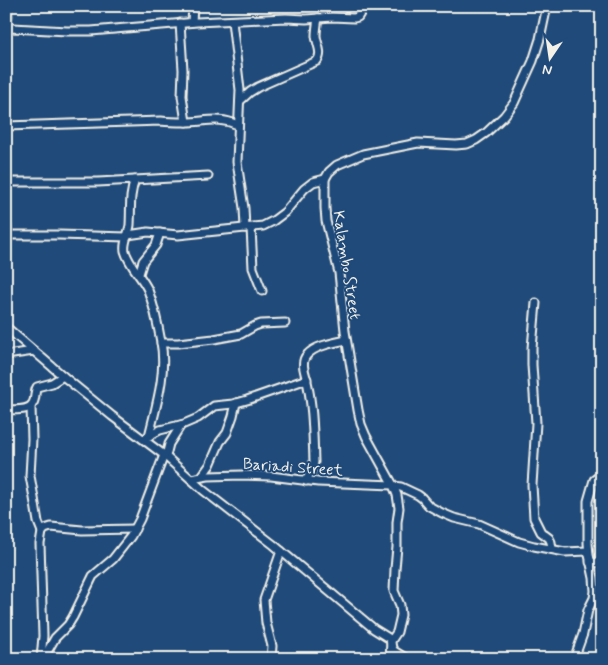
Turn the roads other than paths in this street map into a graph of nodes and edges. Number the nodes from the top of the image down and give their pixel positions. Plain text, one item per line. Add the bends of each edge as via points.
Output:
1 (7, 6) edge
2 (193, 6) edge
3 (362, 6) edge
4 (547, 6) edge
5 (318, 18) junction
6 (232, 21) junction
7 (192, 22) junction
8 (180, 23) junction
9 (6, 28) edge
10 (240, 101) junction
11 (186, 122) junction
12 (238, 125) junction
13 (6, 126) edge
14 (208, 176) dead end
15 (326, 179) junction
16 (135, 180) junction
17 (6, 182) edge
18 (6, 219) edge
19 (248, 228) junction
20 (160, 233) junction
21 (7, 235) edge
22 (128, 236) junction
23 (139, 274) junction
24 (262, 291) dead end
25 (536, 303) dead end
26 (285, 323) dead end
27 (6, 327) edge
28 (346, 340) junction
29 (161, 343) junction
30 (34, 351) junction
31 (6, 355) edge
32 (63, 376) junction
33 (307, 379) junction
34 (236, 403) junction
35 (31, 407) junction
36 (6, 410) edge
37 (181, 425) junction
38 (146, 438) junction
39 (165, 456) junction
40 (602, 474) edge
41 (202, 476) junction
42 (191, 480) junction
43 (306, 481) junction
44 (394, 486) junction
45 (135, 529) junction
46 (42, 532) junction
47 (552, 549) junction
48 (281, 550) junction
49 (588, 551) junction
50 (590, 562) junction
51 (602, 563) edge
52 (391, 641) junction
53 (42, 659) edge
54 (271, 659) edge
55 (390, 659) edge
56 (407, 659) edge
57 (574, 659) edge

1 - 9 street
2 - 7 street
3 - 5 street via 358,17
4 - 15 street via 533,61 518,96 486,133 461,145 418,143 364,154 337,165
5 - 6 street
5 - 10 street via 316,36 320,57 317,61 250,92
6 - 7 street
6 - 10 street
7 - 8 street
8 - 9 street via 91,31
8 - 11 street
10 - 12 street
11 - 12 street via 223,120
11 - 13 street
12 - 19 street via 237,162
14 - 16 street
15 - 19 street via 313,182 304,189 273,221
15 - 28 street, Kalambo Street via 326,220 339,273
16 - 17 street
16 - 22 street
18 - 21 street
19 - 20 street
19 - 24 street via 253,268
20 - 22 street
20 - 23 street
21 - 22 street
22 - 23 street via 125,251
23 - 29 street via 148,291
25 - 47 street via 532,348 536,423 532,486 534,518 540,532 549,538
26 - 29 street via 261,324 241,334 214,339
27 - 30 street
28 - 33 street via 320,347 306,356 304,368
28 - 44 street, Kalambo Street via 362,424
29 - 38 street via 161,378
30 - 31 street
30 - 32 street
32 - 35 street via 37,387
32 - 38 street
33 - 34 street
33 - 43 street via 314,462
34 - 37 street via 214,406
34 - 41 street via 229,428
35 - 36 street
35 - 46 street via 30,476
37 - 38 street via 160,430
37 - 39 street
38 - 39 street
39 - 42 street
39 - 45 street
40 - 49 street via 594,480 588,502
41 - 42 street, Bariadi Street
41 - 43 street, Bariadi Street via 258,475
42 - 48 street
43 - 44 street, Bariadi Street
44 - 47 street, Bariadi Street via 418,495 429,506 449,516 479,524 520,542
44 - 52 street, Kalambo Street via 399,508 394,590 400,615 397,632
45 - 46 street via 51,527
45 - 53 street via 122,549 93,576 73,618
46 - 53 street
47 - 49 street, Bariadi Street
48 - 52 street
48 - 54 street via 264,600 272,646
49 - 50 street
50 - 51 street
50 - 57 street via 594,598
52 - 55 street, Kalambo Street
52 - 56 street via 394,651

